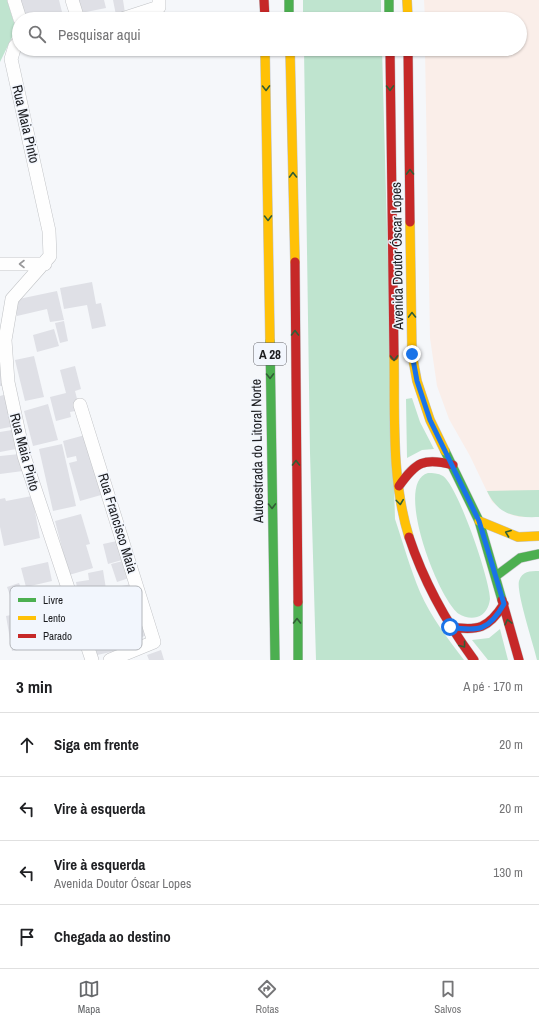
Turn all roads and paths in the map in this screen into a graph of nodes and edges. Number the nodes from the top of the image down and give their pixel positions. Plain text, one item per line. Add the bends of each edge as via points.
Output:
1 (14, 0) edge
2 (72, 0) edge
3 (159, 0) edge
4 (264, 0) edge
5 (289, 0) edge
6 (389, 0) edge
7 (407, 0) edge
8 (18, 12) edge
9 (76, 12) edge
10 (144, 12) edge
11 (265, 12) edge
12 (289, 12) edge
13 (389, 12) edge
14 (408, 12) edge
15 (12, 56) edge
16 (265, 56) edge
17 (290, 56) edge
18 (390, 56) edge
19 (408, 56) edge
20 (0, 264) edge
21 (45, 264) junction
22 (80, 405) dead end
23 (453, 465) junction
24 (399, 486) junction
25 (479, 521) junction
26 (539, 536) edge
27 (539, 554) edge
28 (496, 576) junction
29 (67, 586) edge
30 (137, 586) edge
31 (142, 604) edge
32 (504, 604) junction
33 (450, 627) junction
34 (142, 648) edge
35 (89, 650) edge
36 (139, 650) edge
37 (125, 657) edge
38 (92, 660) edge
39 (110, 660) edge
40 (275, 660) edge
41 (298, 660) edge
42 (474, 660) edge
43 (519, 660) edge

1 - 8 street
2 - 9 street
3 - 10 street via 159,7
4 - 11 main road
5 - 12 main road
6 - 13 main road
7 - 14 main road
15 - 21 street, Rua Maia Pinto via 49,231 50,256
16 -> 40 main road, Autoestrada do Litoral Norte / A 28
41 -> 17 main road, A 28 via 294,192
18 -> 24 main road, Avenida Doutor Óscar Lopes via 396,465
23 -> 19 main road, Avenida Doutor Óscar Lopes via 430,420 417,381 412,354
21 -> 20 street
21 - 29 street, Rua Maia Pinto via 12,299 5,340 8,382 24,456
22 - 30 street, Rua Francisco Maia
23 - 24 main road via 437,460 426,460 406,475
23 - 25 main road, Avenida Doutor Óscar Lopes
24 -> 33 main road, Avenida Doutor Óscar Lopes via 401,509 415,558
26 -> 25 main road via 518,536
25 - 28 main road, Avenida Doutor Óscar Lopes
27 - 28 main road via 522,556
28 - 32 main road, Avenida Doutor Óscar Lopes
31 - 34 street, Rua Francisco Maia via 154,642
32 - 33 main road via 496,619 482,628 468,630
43 -> 32 main road, Avenida Doutor Óscar Lopes
33 -> 42 main road, Avenida Doutor Óscar Lopes
35 - 38 street, Rua Maia Pinto
36 - 37 street, Rua Francisco Maia
37 - 39 street, Rua Francisco Maia

